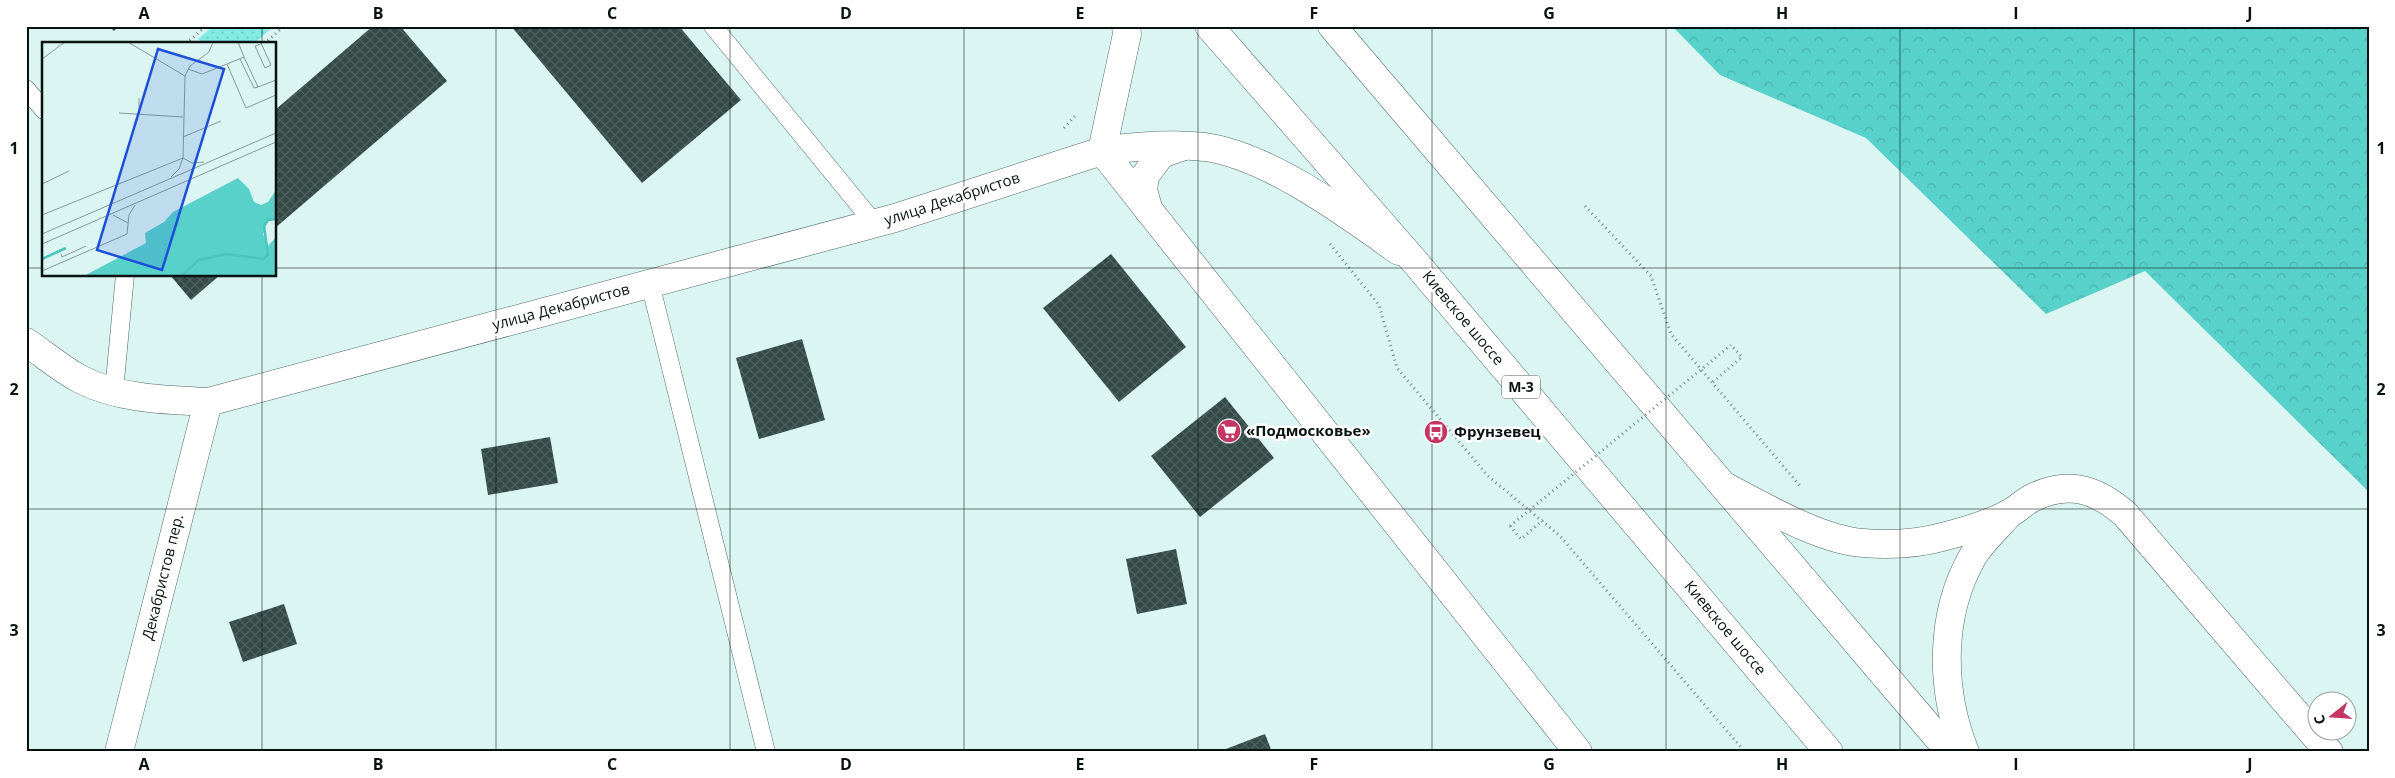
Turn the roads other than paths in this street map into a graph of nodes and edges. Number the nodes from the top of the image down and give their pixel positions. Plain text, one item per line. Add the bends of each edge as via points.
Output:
1 (713, 26) edge
2 (1126, 26) edge
3 (1208, 26) edge
4 (1332, 26) edge
5 (26, 89) edge
6 (42, 108) edge
7 (1184, 146) junction
8 (1102, 151) junction
9 (1149, 211) junction
10 (874, 223) junction
11 (1415, 262) junction
12 (125, 276) edge
13 (650, 283) junction
14 (26, 342) edge
15 (114, 391) junction
16 (208, 402) junction
17 (1724, 486) junction
18 (2009, 514) junction
19 (118, 752) edge
20 (766, 752) edge
21 (1578, 752) edge
22 (1830, 752) edge
23 (1950, 752) edge
24 (1965, 752) edge
25 (2329, 752) edge

1 - 10 lane
2 - 8 main road
3 - 11 main road, Киевское шоссе / М-3
4 - 17 main road
5 - 6 lane
7 - 8 main road, улица Декабристов via 1152,145
7 - 9 main road via 1161,154 1145,176 1143,190
7 - 11 main road, улица Декабристов via 1230,153 1267,166
8 - 9 main road
8 - 10 main road, улица Декабристов
9 - 21 main road
10 - 13 main road, улица Декабристов
11 - 22 main road, Киевское шоссе / М-3
12 - 15 lane
13 - 16 main road, улица Декабристов
13 - 20 lane
14 - 15 main road, улица Декабристов via 79,378
15 - 16 main road, улица Декабристов via 165,400
16 - 19 main road, Декабристов пер.
17 - 18 main road via 1805,526 1861,543 1899,544 1941,538
17 - 23 main road
18 - 24 main road via 1974,555 1962,580 1952,614 1946,678 1953,718
18 - 25 main road via 2032,498 2065,489 2097,493 2112,502 2126,514

